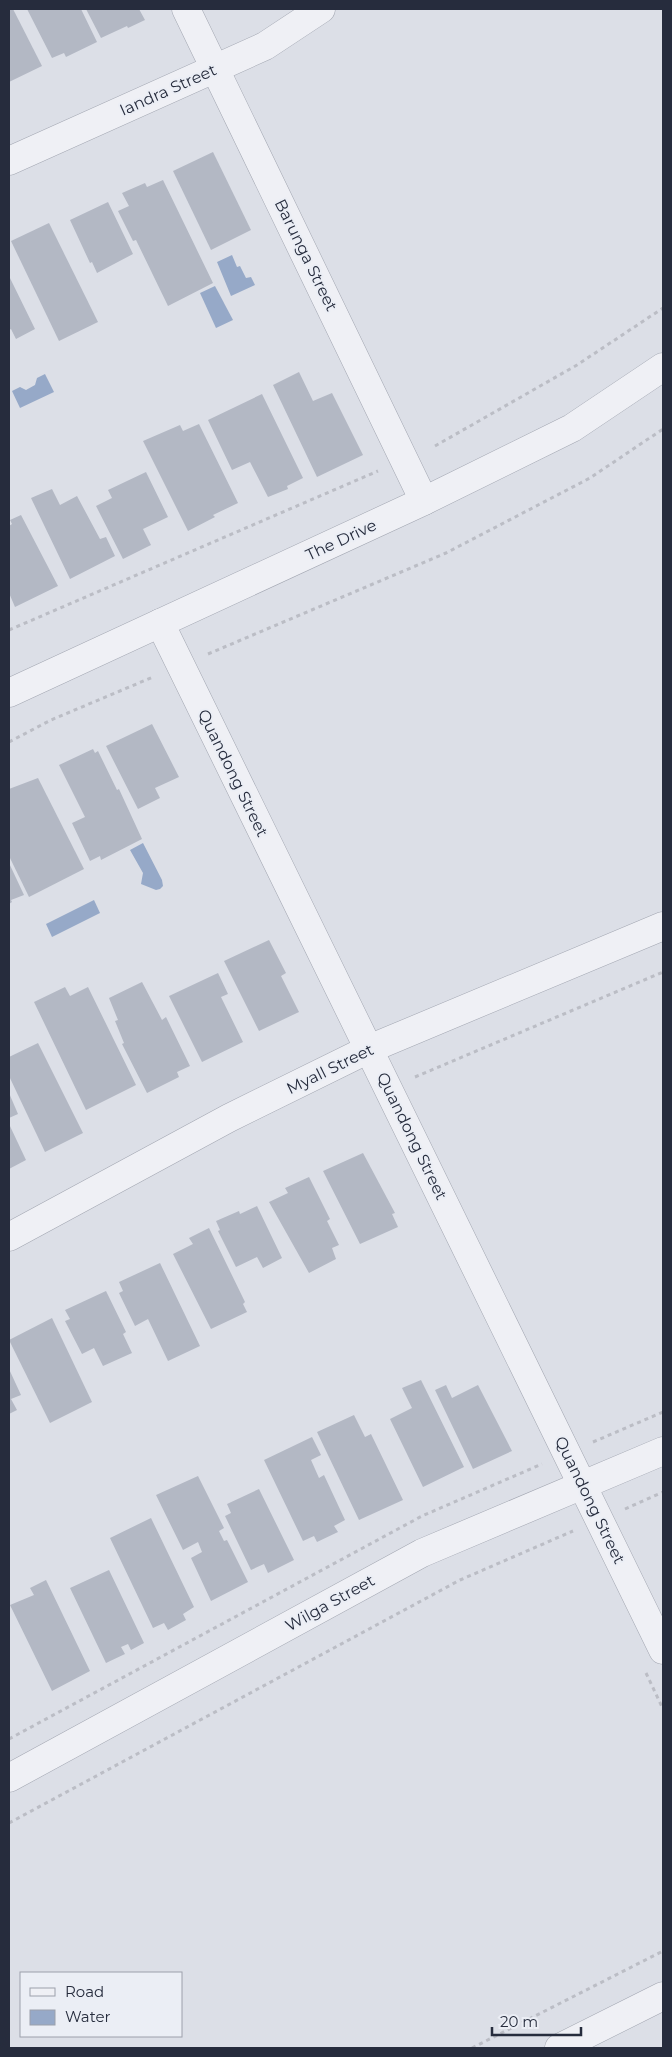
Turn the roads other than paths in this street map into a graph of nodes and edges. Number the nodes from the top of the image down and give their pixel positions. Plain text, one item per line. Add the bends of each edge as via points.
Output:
1 (186, 9) edge
2 (321, 9) edge
3 (216, 68) junction
4 (9, 161) edge
5 (663, 367) edge
6 (424, 501) junction
7 (160, 623) junction
8 (9, 693) edge
9 (663, 926) edge
10 (369, 1049) junction
11 (9, 1237) edge
12 (663, 1451) edge
13 (582, 1485) junction
14 (663, 1650) edge
15 (9, 1778) edge
16 (663, 1996) edge
17 (559, 2048) edge

1 - 3 street, Barunga Street
2 - 3 street, Iandra Street via 264,46
3 - 4 street, Iandra Street
3 - 6 street, Barunga Street
5 - 6 street, The Drive via 572,428
6 - 7 street, The Drive
7 - 8 street, The Drive
7 - 10 street, Quandong Street
9 - 10 street, Myall Street
10 - 11 street, Myall Street via 229,1118
10 - 13 street, Quandong Street
12 - 13 street, Wilga Street
13 - 14 street, Quandong Street
13 - 15 street, Wilga Street via 422,1553
16 - 17 street

